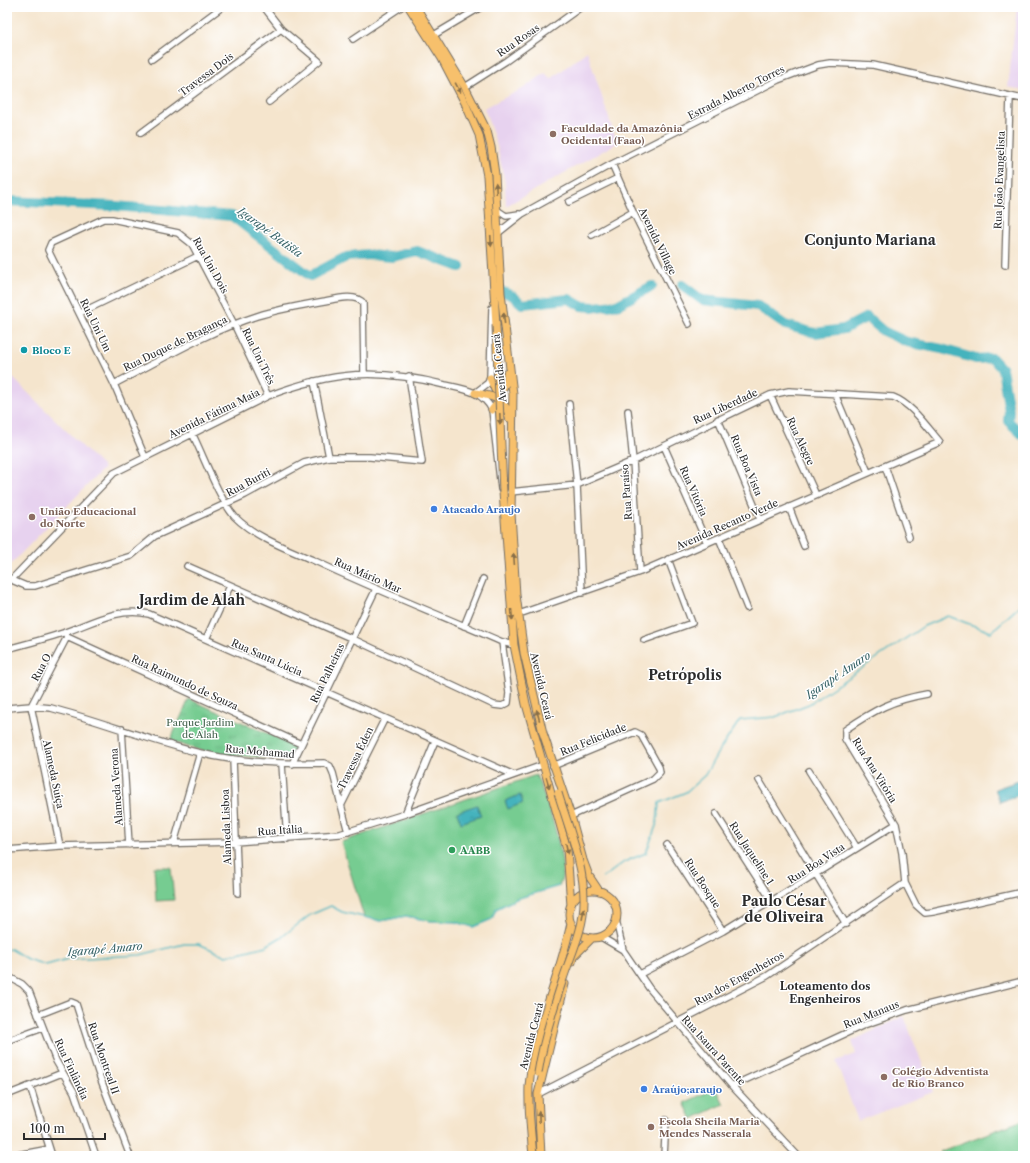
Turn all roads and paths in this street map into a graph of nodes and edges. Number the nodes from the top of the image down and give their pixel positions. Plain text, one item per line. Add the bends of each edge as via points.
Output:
1 (222, 7) edge
2 (264, 7) edge
3 (401, 7) edge
4 (409, 7) edge
5 (416, 7) edge
6 (481, 7) edge
7 (581, 7) edge
8 (281, 29) junction
9 (434, 35) junction
10 (353, 38) dead end
11 (152, 59) dead end
12 (465, 87) junction
13 (1010, 96) junction
14 (1023, 99) edge
15 (269, 102) dead end
16 (141, 133) dead end
17 (612, 164) junction
18 (618, 178) junction
19 (569, 202) dead end
20 (497, 210) junction
21 (634, 212) junction
22 (522, 214) junction
23 (498, 233) junction
24 (592, 235) dead end
25 (48, 246) joint
26 (198, 256) junction
27 (1005, 265) dead end
28 (495, 298) junction
29 (80, 314) junction
30 (234, 324) junction
31 (689, 324) dead end
32 (506, 345) junction
33 (364, 374) junction
34 (409, 376) junction
35 (490, 378) junction
36 (314, 381) junction
37 (114, 384) junction
38 (475, 393) junction
39 (836, 394) junction
40 (770, 395) junction
41 (268, 396) junction
42 (570, 404) dead end
43 (506, 405) junction
44 (492, 410) junction
45 (628, 411) dead end
46 (718, 420) junction
47 (192, 433) junction
48 (512, 438) junction
49 (940, 442) joint
50 (664, 446) junction
51 (145, 457) junction
52 (329, 457) junction
53 (633, 461) junction
54 (885, 466) junction
55 (868, 472) junction
56 (577, 485) junction
57 (505, 493) junction
58 (816, 495) junction
59 (226, 504) junction
60 (789, 507) junction
61 (760, 519) junction
62 (909, 537) dead end
63 (719, 538) junction
64 (707, 543) junction
65 (804, 546) dead end
66 (668, 559) junction
67 (187, 566) dead end
68 (640, 572) junction
69 (10, 578) edge
70 (483, 579) dead end
71 (230, 586) junction
72 (376, 590) junction
73 (582, 593) junction
74 (746, 608) dead end
75 (518, 614) junction
76 (464, 626) junction
77 (66, 634) junction
78 (206, 639) junction
79 (353, 639) junction
80 (644, 640) dead end
81 (502, 642) junction
82 (514, 645) junction
83 (7, 649) edge
84 (327, 693) junction
85 (927, 694) dead end
86 (30, 706) junction
87 (7, 708) edge
88 (385, 718) junction
89 (122, 729) junction
90 (435, 741) junction
91 (301, 744) junction
92 (200, 753) junction
93 (234, 759) junction
94 (282, 764) junction
95 (292, 764) junction
96 (543, 765) junction
97 (554, 768) junction
98 (809, 771) dead end
99 (514, 775) junction
100 (758, 780) dead end
101 (341, 806) junction
102 (405, 814) junction
103 (716, 814) dead end
104 (571, 816) junction
105 (896, 824) junction
106 (348, 832) junction
107 (287, 839) junction
108 (235, 842) junction
109 (174, 843) junction
110 (129, 845) junction
111 (667, 845) dead end
112 (60, 846) junction
113 (857, 848) junction
114 (7, 850) edge
115 (817, 873) junction
116 (905, 883) junction
117 (599, 891) junction
118 (1023, 892) edge
119 (238, 893) dead end
120 (772, 902) junction
121 (571, 906) junction
122 (616, 920) junction
123 (572, 923) junction
124 (846, 924) junction
125 (723, 931) junction
126 (601, 937) junction
127 (592, 938) junction
128 (623, 950) junction
129 (640, 974) junction
130 (7, 976) edge
131 (1023, 981) edge
132 (38, 1015) junction
133 (676, 1022) junction
134 (43, 1028) junction
135 (7, 1041) edge
136 (62, 1074) junction
137 (30, 1086) junction
138 (732, 1086) junction
139 (538, 1092) junction
140 (7, 1095) edge
141 (666, 1120) dead end
142 (49, 1149) junction
143 (12, 1156) edge
144 (52, 1156) edge
145 (96, 1156) edge
146 (130, 1156) edge
147 (533, 1156) edge
148 (541, 1156) edge
149 (664, 1156) edge
150 (798, 1156) edge

1 - 11 street
2 - 8 street
3 - 10 street
4 -> 28 main road, Avenida Ceará via 441,57 479,135 487,176
5 - 9 main road, Avenida Ceará
6 - 9 street
7 - 12 street, Rua Rosas
8 - 15 street via 319,60
8 - 16 street, Travessa Dois
9 - 12 main road, Avenida Ceará
20 -> 12 main road, Avenida Ceará via 487,131
13 - 14 street, Estrada Alberto Torres
13 - 17 street, Estrada Alberto Torres via 873,65 830,63 805,69 778,80
13 - 27 street, Rua João Evangelista
17 - 18 street, Avenida Village
17 - 22 street, Estrada Alberto Torres
18 - 19 street
18 - 21 street, Avenida Village
20 - 22 street, Estrada Alberto Torres via 506,216
20 - 23 main road, Avenida Ceará
21 - 24 street
21 - 31 street, Avenida Village
22 - 23 street, Estrada Alberto Torres
32 -> 23 main road, Avenida Ceará
25 - 26 street, Rua Uni Dois via 103,219 112,218 178,233 188,239
25 - 29 street, Rua Uni Um
26 - 29 street
26 - 30 street, Rua Uni Dois
28 - 35 street, Avenida Ceará via 491,324
28 -> 57 main road, Avenida Ceará, bridge
29 - 37 street, Rua Uni Um
30 - 33 street, Rua Duque de Bragança via 285,308 340,298 356,298 361,300 364,310
30 - 37 street, Rua Duque de Bragança
30 - 41 street, Rua Uni Três
32 - 35 main road via 507,380 502,390 495,390
32 - 48 main road, Avenida Ceará via 513,394
33 - 34 street, Avenida Fátima Maia
33 - 36 street, Avenida Fátima Maia
34 - 38 street, Avenida Fátima Maia
34 - 52 street, Rua Buriti via 422,462 370,457
35 - 38 street, Avenida Ceará via 488,383
36 - 41 street, Avenida Fátima Maia
36 - 52 street
37 - 51 street, Rua Uni Um
38 - 43 main road via 494,397 504,401
38 - 44 street, Avenida Ceará via 489,404
39 - 40 street, Rua Liberdade via 789,391
39 - 49 street, Rua Liberdade via 879,395 900,400
39 - 55 street
40 - 46 street, Rua Liberdade
40 - 58 street, Rua Alegre
41 - 47 street, Avenida Fátima Maia
42 - 56 street
43 - 44 main road via 496,405
43 - 48 main road via 509,410
44 - 57 street, Avenida Ceará via 497,469
45 - 53 street, Rua Paraíso
46 - 50 street, Rua Liberdade
46 - 61 street, Rua Boa Vista
47 - 51 street, Avenida Fátima Maia
47 - 59 street
48 - 57 main road, Avenida Ceará
49 - 54 street, Avenida Recanto Verde
50 - 53 street, Rua Liberdade
50 - 64 street, Rua Vitória
51 - 69 street, Avenida Fátima Maia via 105,480
52 - 59 street, Rua Buriti via 296,466
53 - 56 street, Rua Liberdade
53 - 68 street, Rua Paraíso
54 - 55 street, Avenida Recanto Verde
54 - 62 street
55 - 58 street, Avenida Recanto Verde
56 - 57 street, Rua Liberdade
56 - 73 street
75 -> 57 main road, Avenida Ceará
57 -> 82 main road, Avenida Ceará
58 - 60 street, Avenida Recanto Verde
59 - 69 street, Rua Buriti via 155,536 131,556 36,586 26,586
59 - 72 street, Rua Mário Mar via 248,528
60 - 61 street, Avenida Recanto Verde
60 - 65 street
61 - 63 street, Avenida Recanto Verde
63 - 64 street, Avenida Recanto Verde
63 - 74 street
64 - 66 street, Avenida Recanto Verde
66 - 68 street, Avenida Recanto Verde
66 - 80 street via 692,623
67 - 71 street
68 - 73 street, Avenida Recanto Verde
70 - 76 street
71 - 78 street
71 - 79 street
72 - 76 street, Rua Mário Mar
72 - 79 street, Rua Palheiras
73 - 75 street, Avenida Recanto Verde
97 -> 75 main road, Avenida Ceará via 534,700
76 - 81 street, Rua Mário Mar
77 - 78 street, Rua Santa Lúcia via 110,615 141,612
77 - 83 street, Rua Santa Lúcia
77 - 86 street, Rua O
77 - 91 street, Rua Raimundo de Souza
78 - 84 street, Rua Santa Lúcia
79 - 81 street via 494,705 502,706 508,703 509,693
79 - 84 street, Rua Palheiras
81 - 82 street, Rua Mário Mar
82 - 96 main road, Avenida Ceará via 526,704
84 - 88 street, Rua Santa Lúcia
84 - 91 street, Rua Palheiras
85 - 105 street, Rua Ana Vitória via 883,706 844,733 845,739
86 - 87 street, Rua Mohamad
86 - 89 street, Rua Mohamad via 51,708
86 - 112 street, Alameda Suíça
88 - 90 street, Rua Santa Lúcia
88 - 101 street, Travessa Éden
89 - 92 street, Rua Mohamad
89 - 110 street, Alameda Verona
90 - 99 street, Rua Santa Lúcia
90 - 102 street
91 - 95 street, Rua Palheiras
92 - 93 street, Rua Mohamad
92 - 109 street
93 - 94 street, Rua Mohamad
93 - 108 street, Alameda Lisboa
94 - 95 street, Rua Mohamad
94 - 107 street
95 - 101 street, Rua Mohamad via 324,763 330,766
96 - 99 street, Rua Itália
96 -> 121 main road, Avenida Ceará via 567,849
97 - 104 main road
97 - 104 street, Rua Felicidade via 635,732 641,734 659,767 660,772 653,779
139 -> 97 main road, bridge via 538,1073 548,1027 584,910 580,872 558,793
98 - 113 street
99 - 102 street, Rua Itália
100 - 115 street
101 - 106 street, Rua Mohamad
102 - 106 street, Rua Itália
103 - 120 street, Rua Jaqueline 1
104 - 117 main road via 585,868
105 - 113 street, Rua Boa Vista
105 - 116 street, Rua Ana Vitória
106 - 107 street, Rua Itália
107 - 108 street, Rua Itália
108 - 109 street, Rua Itália
108 - 119 street, Alameda Lisboa
109 - 110 street, Rua Itália
110 - 112 street, Rua Itália
111 - 125 street, Rua Bosque
112 - 114 street, Rua Itália
113 - 115 street, Rua Boa Vista
115 - 120 street, Rua Boa Vista
115 - 124 street
116 - 118 street via 916,905 925,913
116 - 124 street, Rua dos Engenheiros
117 - 121 main road via 590,890 582,893 575,898
117 - 122 main road via 607,894 613,901 617,909
120 - 125 street, Rua Boa Vista
121 - 123 main road
122 - 126 main road via 612,930
122 - 128 street, Rua Isaura Parente
123 - 127 main road via 580,933
123 - 147 main road, Avenida Ceará via 532,1066 529,1086
124 - 133 street, Rua dos Engenheiros via 767,976
125 - 129 street, Rua Boa Vista
126 - 127 main road
126 - 128 street, Rua Isaura Parente
127 - 139 main road, Avenida Ceará via 573,957 559,1002
128 - 129 street, Rua Isaura Parente
129 - 133 street, Rua Isaura Parente
130 - 132 street, Rua Finlândia via 29,991
131 - 138 street, Rua Manaus via 907,1010 864,1025
132 - 134 street, Rua Finlândia
132 - 146 street, Rua Montreal II via 71,1002 76,1004 98,1072
133 - 138 street, Rua Isaura Parente
133 - 139 street, Rua dos Engenheiros
134 - 135 street
134 - 136 street, Rua Finlândia
136 - 137 street
136 - 145 street, Rua Finlândia via 74,1092
137 - 140 street
137 - 142 street
138 - 150 street, Rua Isaura Parente
148 -> 139 main road, Avenida Ceará
141 - 149 street
142 - 143 street
142 - 144 street

